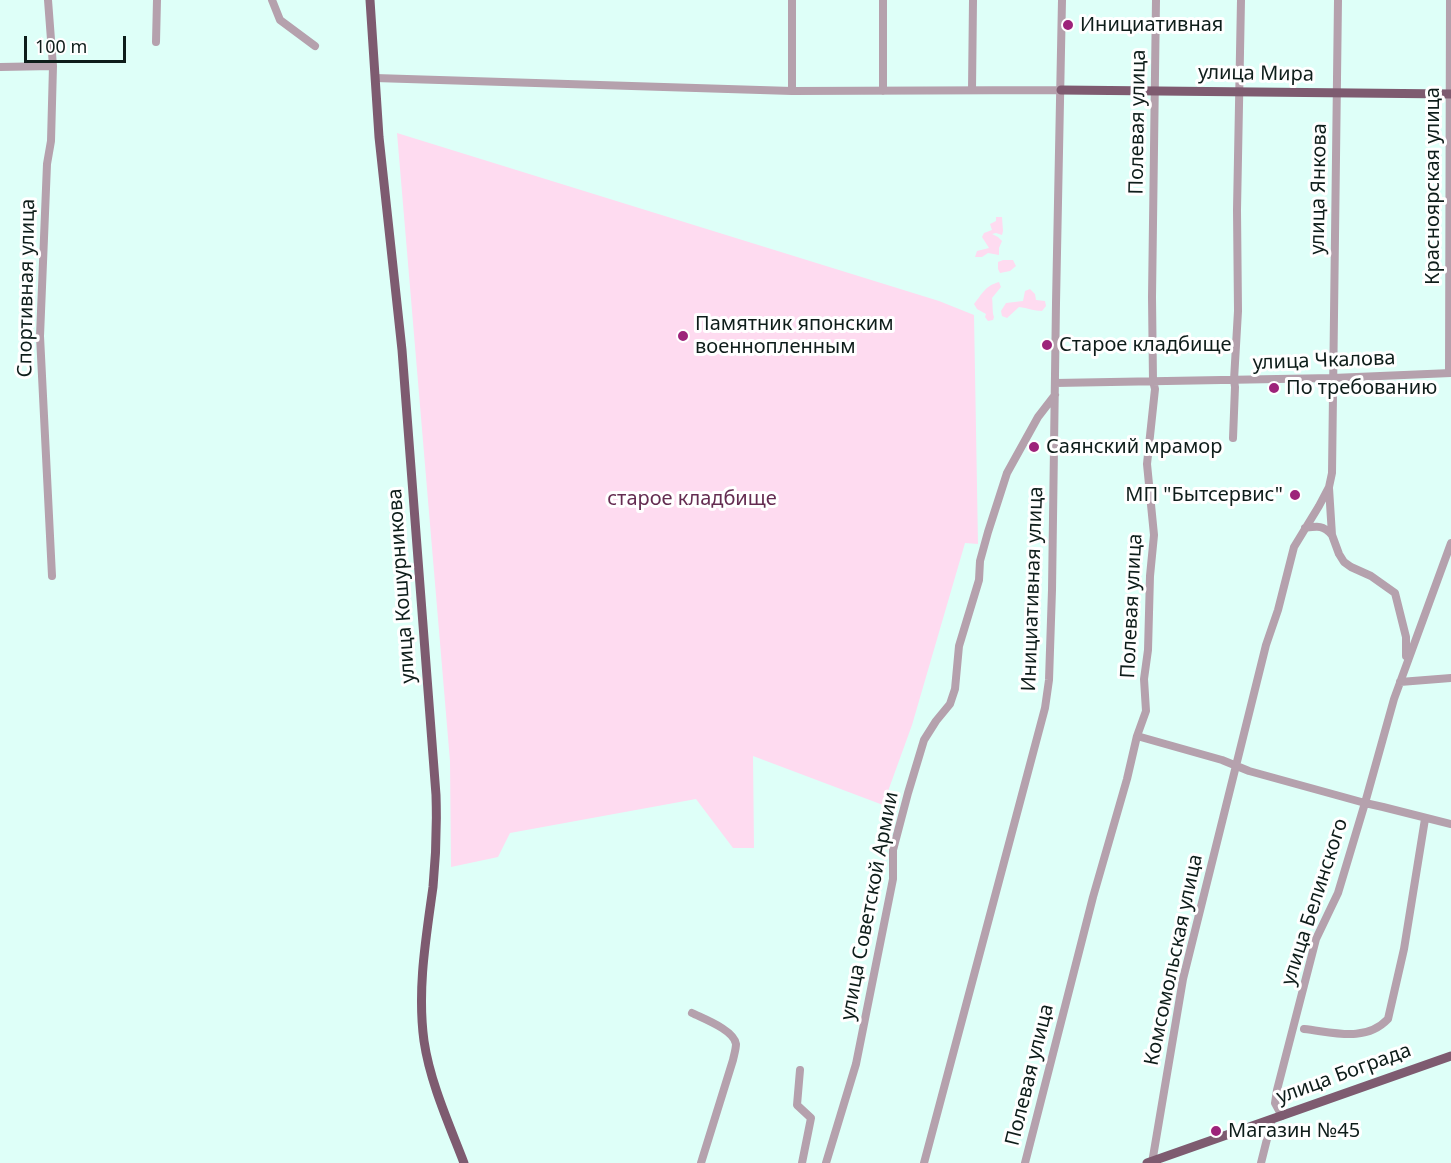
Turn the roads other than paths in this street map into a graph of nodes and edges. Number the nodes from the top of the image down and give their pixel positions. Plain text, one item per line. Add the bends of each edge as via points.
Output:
1 (48, 0) edge
2 (157, 0) edge
3 (272, 0) edge
4 (370, 0) edge
5 (792, 0) edge
6 (883, 0) edge
7 (973, 0) edge
8 (1062, 0) edge
9 (1156, 0) edge
10 (1241, 0) edge
11 (1338, 0) edge
12 (1450, 0) edge
13 (156, 42) dead end
14 (315, 46) dead end
15 (52, 66) junction
16 (0, 67) edge
17 (375, 78) junction
18 (972, 90) junction
19 (1061, 90) junction
20 (792, 91) junction
21 (883, 91) junction
22 (1155, 91) junction
23 (1239, 92) junction
24 (1336, 93) junction
25 (1451, 94) edge
26 (1450, 373) edge
27 (1333, 378) junction
28 (1234, 380) junction
29 (1153, 381) junction
30 (1055, 383) junction
31 (1055, 395) junction
32 (1233, 438) dead end
33 (1329, 487) junction
34 (1305, 528) junction
35 (1332, 535) junction
36 (1451, 543) edge
37 (52, 576) dead end
38 (1407, 661) junction
39 (1451, 678) edge
40 (1400, 682) junction
41 (1137, 736) junction
42 (1236, 766) junction
43 (1365, 803) junction
44 (1425, 819) junction
45 (1451, 824) edge
46 (692, 1013) dead end
47 (1304, 1029) dead end
48 (1451, 1056) edge
49 (800, 1070) dead end
50 (1277, 1117) junction
51 (1166, 1159) edge
52 (1151, 1162) edge
53 (464, 1163) edge
54 (701, 1163) edge
55 (801, 1163) edge
56 (826, 1163) edge
57 (924, 1163) edge
58 (1024, 1163) edge
59 (1261, 1163) edge

1 - 15 street, Спортивная улица
2 - 13 street
3 - 14 street via 280,20
4 - 17 main road, улица Кошурникова
5 - 20 street
6 - 21 street
7 - 18 street
8 - 19 street, Инициативная улица
9 - 22 street, Полевая улица
10 - 23 street
11 - 24 street, улица Янкова
12 - 25 street, Красноярская улица
15 - 16 street
15 - 37 street, Спортивная улица via 40,336
17 - 20 street
17 - 53 main road, улица Кошурникова via 402,350 436,795 436,853 422,975 424,1042 434,1083
18 - 19 street
18 - 21 street
19 - 22 main road, улица Мира
19 - 30 street, Инициативная улица
20 - 21 street
22 - 23 main road, улица Мира
22 - 29 street, Полевая улица
23 - 24 main road, улица Мира
23 - 28 street
24 - 25 main road, улица Мира
24 - 27 street, улица Янкова
25 - 26 street, Красноярская улица
26 - 27 street, улица Чкалова
27 - 28 street, улица Чкалова
27 - 33 street, Комсомольская улица
28 - 29 street, улица Чкалова
28 - 32 street
29 - 30 street, улица Чкалова
29 - 41 street, Полевая улица via 1147,464 1154,535 1144,679 1146,711
30 - 31 street, Инициативная улица
31 - 56 street, улица Советской Армии via 1007,473 987,532 979,580 958,646 950,704 924,740 917,759 898,826 893,879 856,1064
31 - 57 street, Инициативная улица via 1052,590 1045,708
33 - 34 street, Комсомольская улица
33 - 35 street
34 - 35 street via 1320,527
34 - 42 street, Комсомольская улица via 1294,547
35 - 38 street via 1344,562 1395,593 1406,637
36 - 38 street, улица Белинского
38 - 40 street, улица Белинского
39 - 40 street
40 - 43 street, улица Белинского
41 - 42 street
41 - 58 street, Полевая улица
42 - 43 street, улица Белинского
42 - 52 street, Комсомольская улица via 1183,979
43 - 44 street, улица Белинского
43 - 50 street, улица Белинского via 1338,893 1316,939 1276,1096
44 - 45 street, улица Белинского
44 - 47 street via 1388,1019 1370,1032 1352,1035
46 - 54 street via 726,1030 736,1044
48 - 50 main road, улица Бограда
49 - 55 street via 797,1105 811,1118
50 - 51 main road, улица Бограда
50 - 59 street, улица Белинского
51 - 52 main road, улица Бограда

